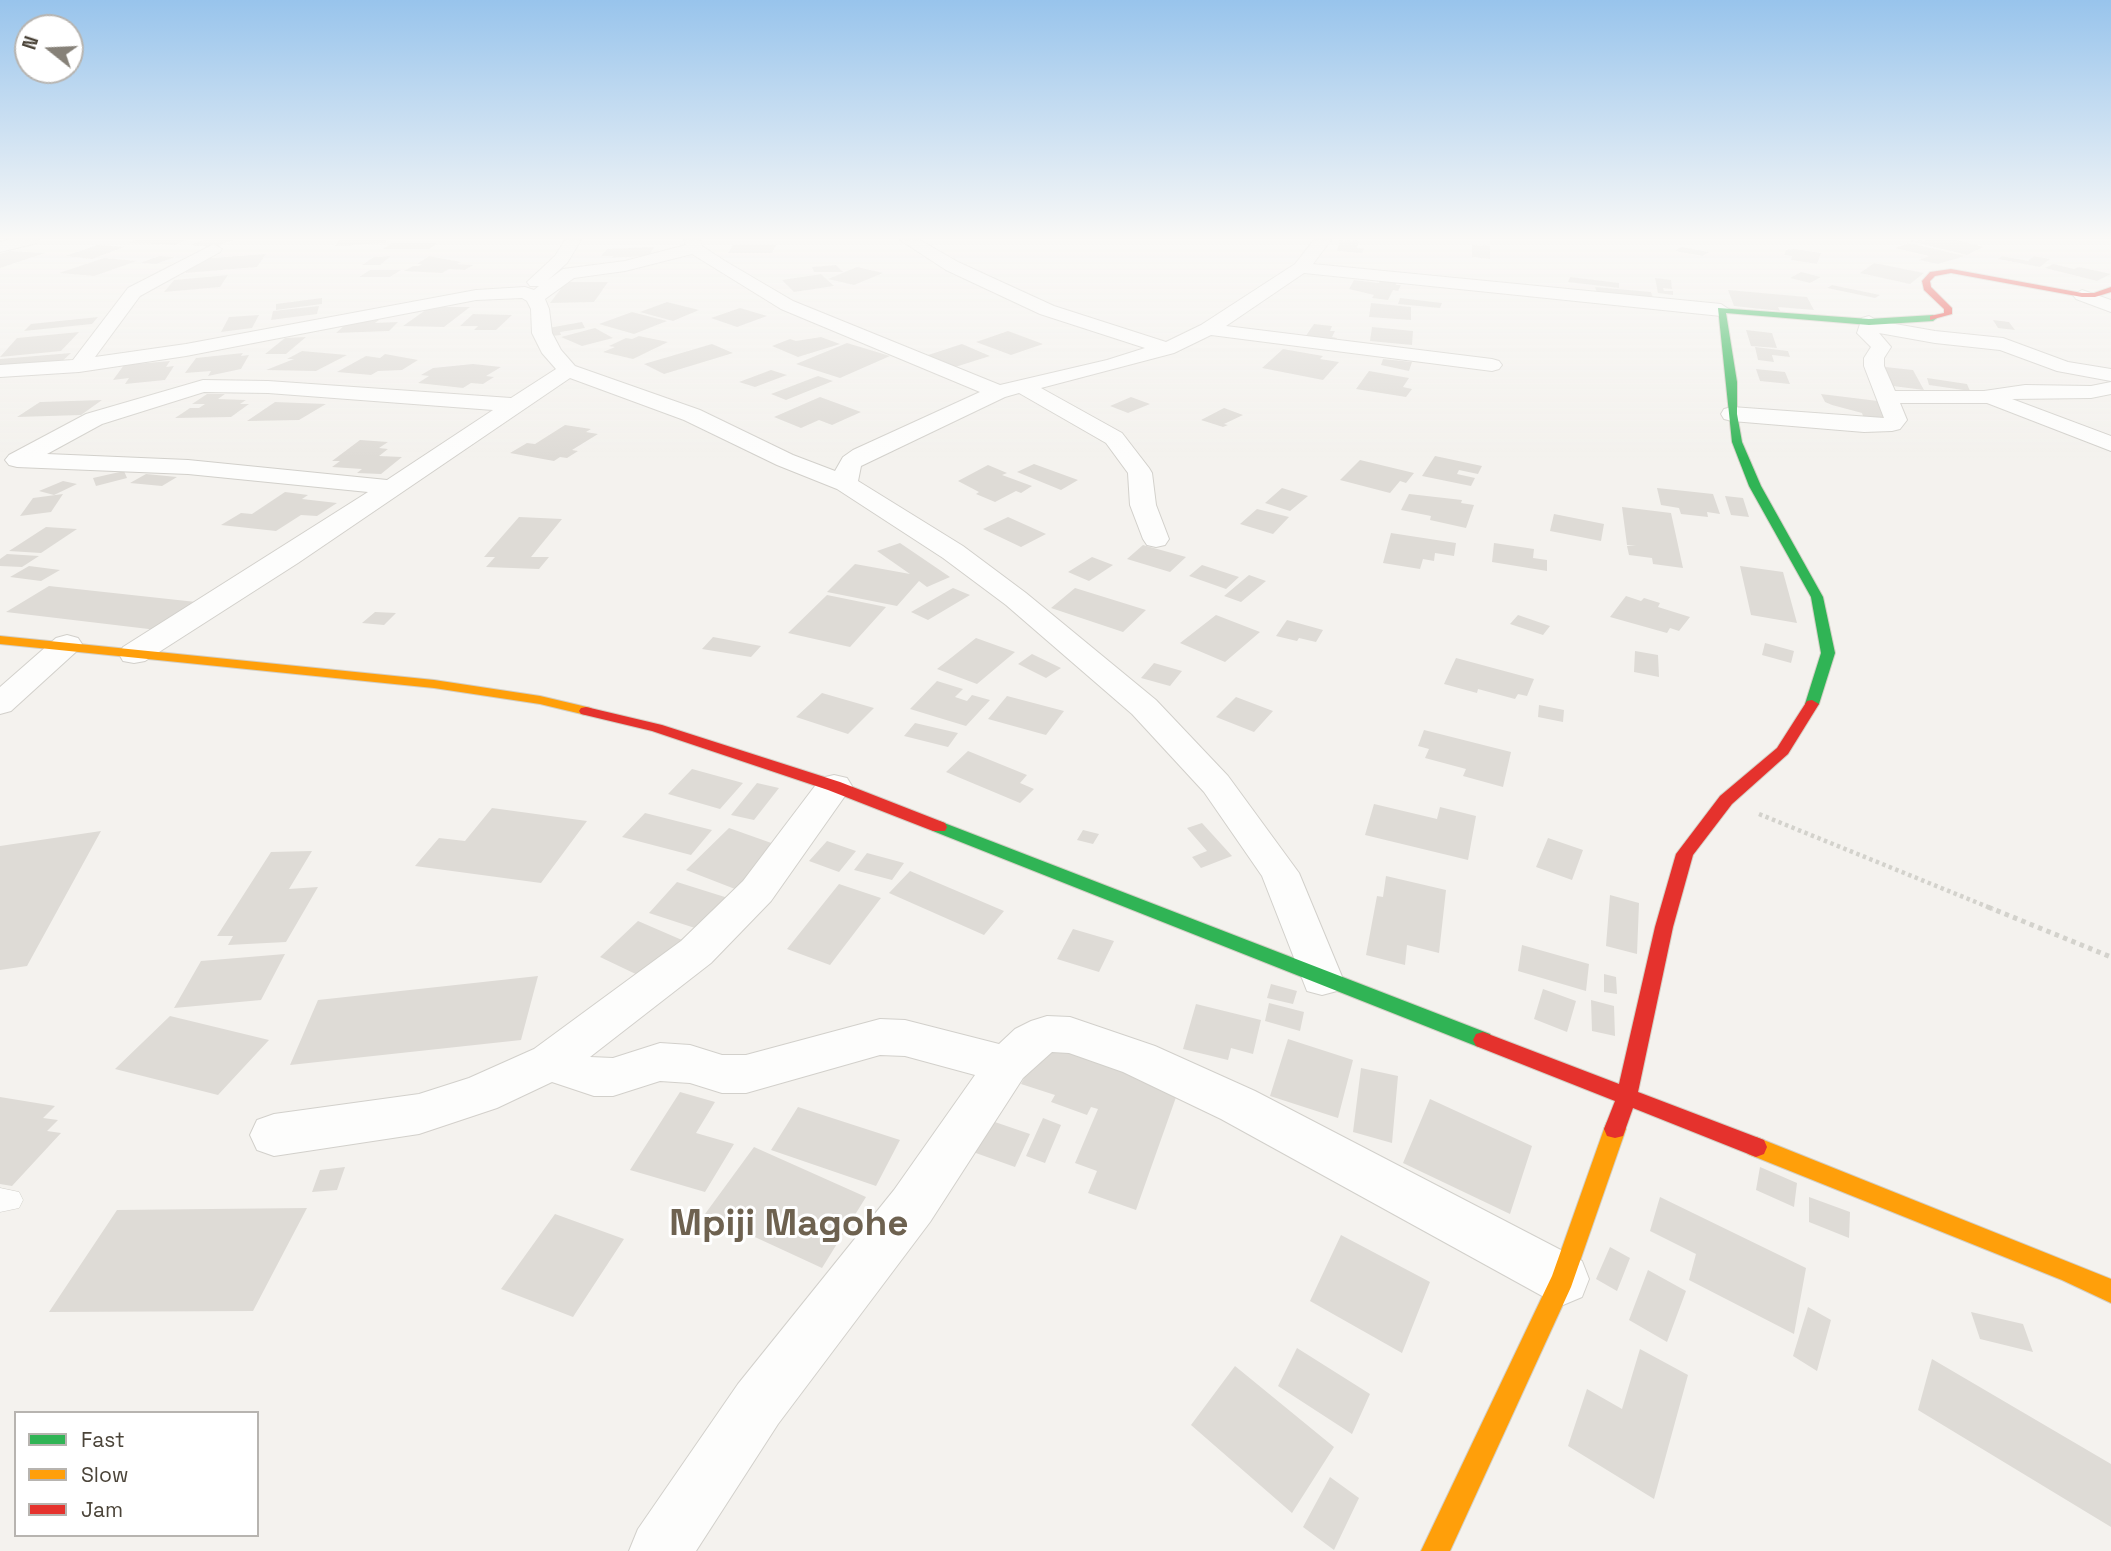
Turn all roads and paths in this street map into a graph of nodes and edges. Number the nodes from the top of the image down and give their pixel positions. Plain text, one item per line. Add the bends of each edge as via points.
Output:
1 (117, 312) edge
2 (384, 312) edge
3 (540, 312) edge
4 (804, 312) edge
5 (1054, 312) edge
6 (1234, 312) edge
7 (1721, 312) edge
8 (1748, 312) edge
9 (1948, 312) edge
10 (1868, 323) junction
11 (1208, 330) junction
12 (1167, 349) junction
13 (1492, 365) dead end
14 (79, 366) junction
15 (568, 370) junction
16 (0, 371) edge
17 (2111, 375) edge
18 (1021, 386) junction
19 (2111, 388) edge
20 (998, 392) junction
21 (1886, 397) junction
22 (1984, 397) junction
23 (516, 405) junction
24 (1732, 414) junction
25 (2111, 444) edge
26 (9, 460) edge
27 (846, 484) junction
28 (391, 488) junction
29 (1156, 539) dead end
30 (0, 640) edge
31 (67, 645) junction
32 (134, 654) junction
33 (0, 704) edge
34 (834, 786) junction
35 (1726, 800) junction
36 (2111, 957) edge
37 (1322, 979) junction
38 (550, 1062) junction
39 (1007, 1065) junction
40 (1626, 1096) junction
41 (274, 1135) dead end
42 (1563, 1279) junction
43 (2111, 1290) edge
44 (660, 1551) edge
45 (1435, 1551) edge

1 - 14 street
2 - 14 street
3 - 15 street via 542,333
4 - 20 street
5 - 12 street
6 - 11 street
7 - 24 street via 1732,382
8 - 10 street
9 - 10 street via 1941,317
10 - 17 street via 1935,337 2004,344 2048,362
10 - 21 street via 1867,332 1881,347 1874,366
11 - 12 street
11 - 13 street
12 - 18 street
14 - 16 street
15 - 23 street
15 - 27 street via 692,415
18 - 20 street
18 - 29 street via 1114,438 1140,473 1143,505
19 - 22 street
20 - 27 street via 861,454 847,470
21 - 22 street
21 - 24 street via 1896,420 1884,425
22 - 25 street
23 - 26 street via 203,386 93,419
23 - 28 street
24 - 35 street via 1737,442 1755,486 1817,597 1828,653 1813,702 1783,751
26 - 28 street via 188,467
27 - 37 street via 953,552 1144,707 1216,785 1280,873
28 - 32 street
30 - 31 street
31 - 32 street
31 - 33 street
32 - 34 street via 434,684 540,700 657,728
34 - 37 street
34 - 38 street via 757,891 696,951
35 - 36 path
35 - 40 street via 1685,854
37 - 40 street
38 - 39 street via 594,1077 613,1077 660,1062 746,1074 880,1037 905,1038
38 - 41 street via 481,1094 419,1114
39 - 42 street via 1047,1034 1070,1035 1139,1059 1238,1105
39 - 44 street via 912,1206 758,1404
40 - 42 street
40 - 43 street
42 - 45 street

